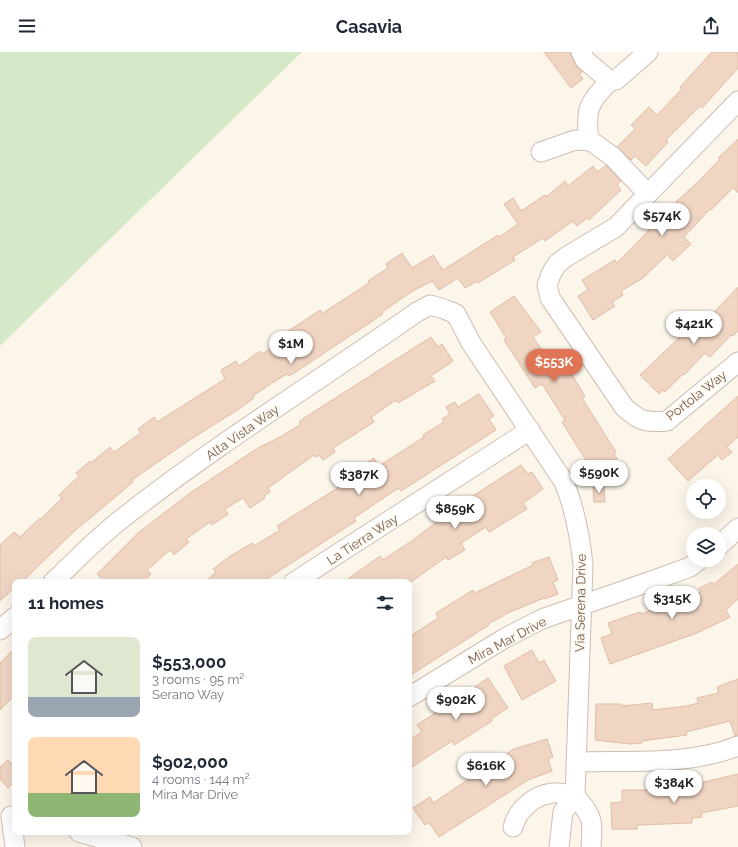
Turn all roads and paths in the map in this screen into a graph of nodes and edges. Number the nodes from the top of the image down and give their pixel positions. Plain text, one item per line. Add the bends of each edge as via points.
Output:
1 (580, 52) edge
2 (648, 52) edge
3 (610, 82) junction
4 (738, 101) edge
5 (589, 141) junction
6 (541, 152) dead end
7 (648, 194) junction
8 (444, 309) joint
9 (738, 362) edge
10 (530, 430) junction
11 (738, 528) edge
12 (726, 539) edge
13 (690, 567) edge
14 (56, 579) edge
15 (299, 579) edge
16 (581, 606) junction
17 (12, 620) edge
18 (0, 630) edge
19 (412, 695) edge
20 (738, 746) edge
21 (576, 762) junction
22 (575, 796) junction
23 (9, 816) edge
24 (513, 827) dead end
25 (12, 832) edge
26 (13, 835) edge
27 (90, 835) edge
28 (15, 847) edge
29 (132, 847) edge
30 (559, 847) edge
31 (591, 847) edge

1 - 3 street via 585,60
2 - 3 street via 616,80
3 - 5 street via 590,102 587,115
4 - 7 street
5 - 6 street via 575,140
5 - 7 street via 613,157
7 - 9 street, Portola Way via 616,227 557,264 547,285 550,298 624,407 637,419 652,423 667,421
8 - 10 street, Via Serena Drive via 456,314 471,343
8 - 14 street, Alta Vista Way via 430,305 423,308 275,408 123,518
10 - 15 street, La Tierra Way
10 - 16 street, Via Serena Drive via 564,482 573,504 583,565
11 - 12 street
13 - 16 street, Mira Mar Drive
16 - 19 street, Mira Mar Drive via 542,619 505,638
16 - 21 street, Via Serena Drive
17 - 18 street
20 - 21 street via 698,756 644,763
21 - 22 street, Via Serena Drive
22 - 24 street via 553,793 539,797 526,804 516,817
22 - 30 street via 563,812
22 - 31 street via 590,815
23 - 25 street
26 - 28 street
27 - 29 street

